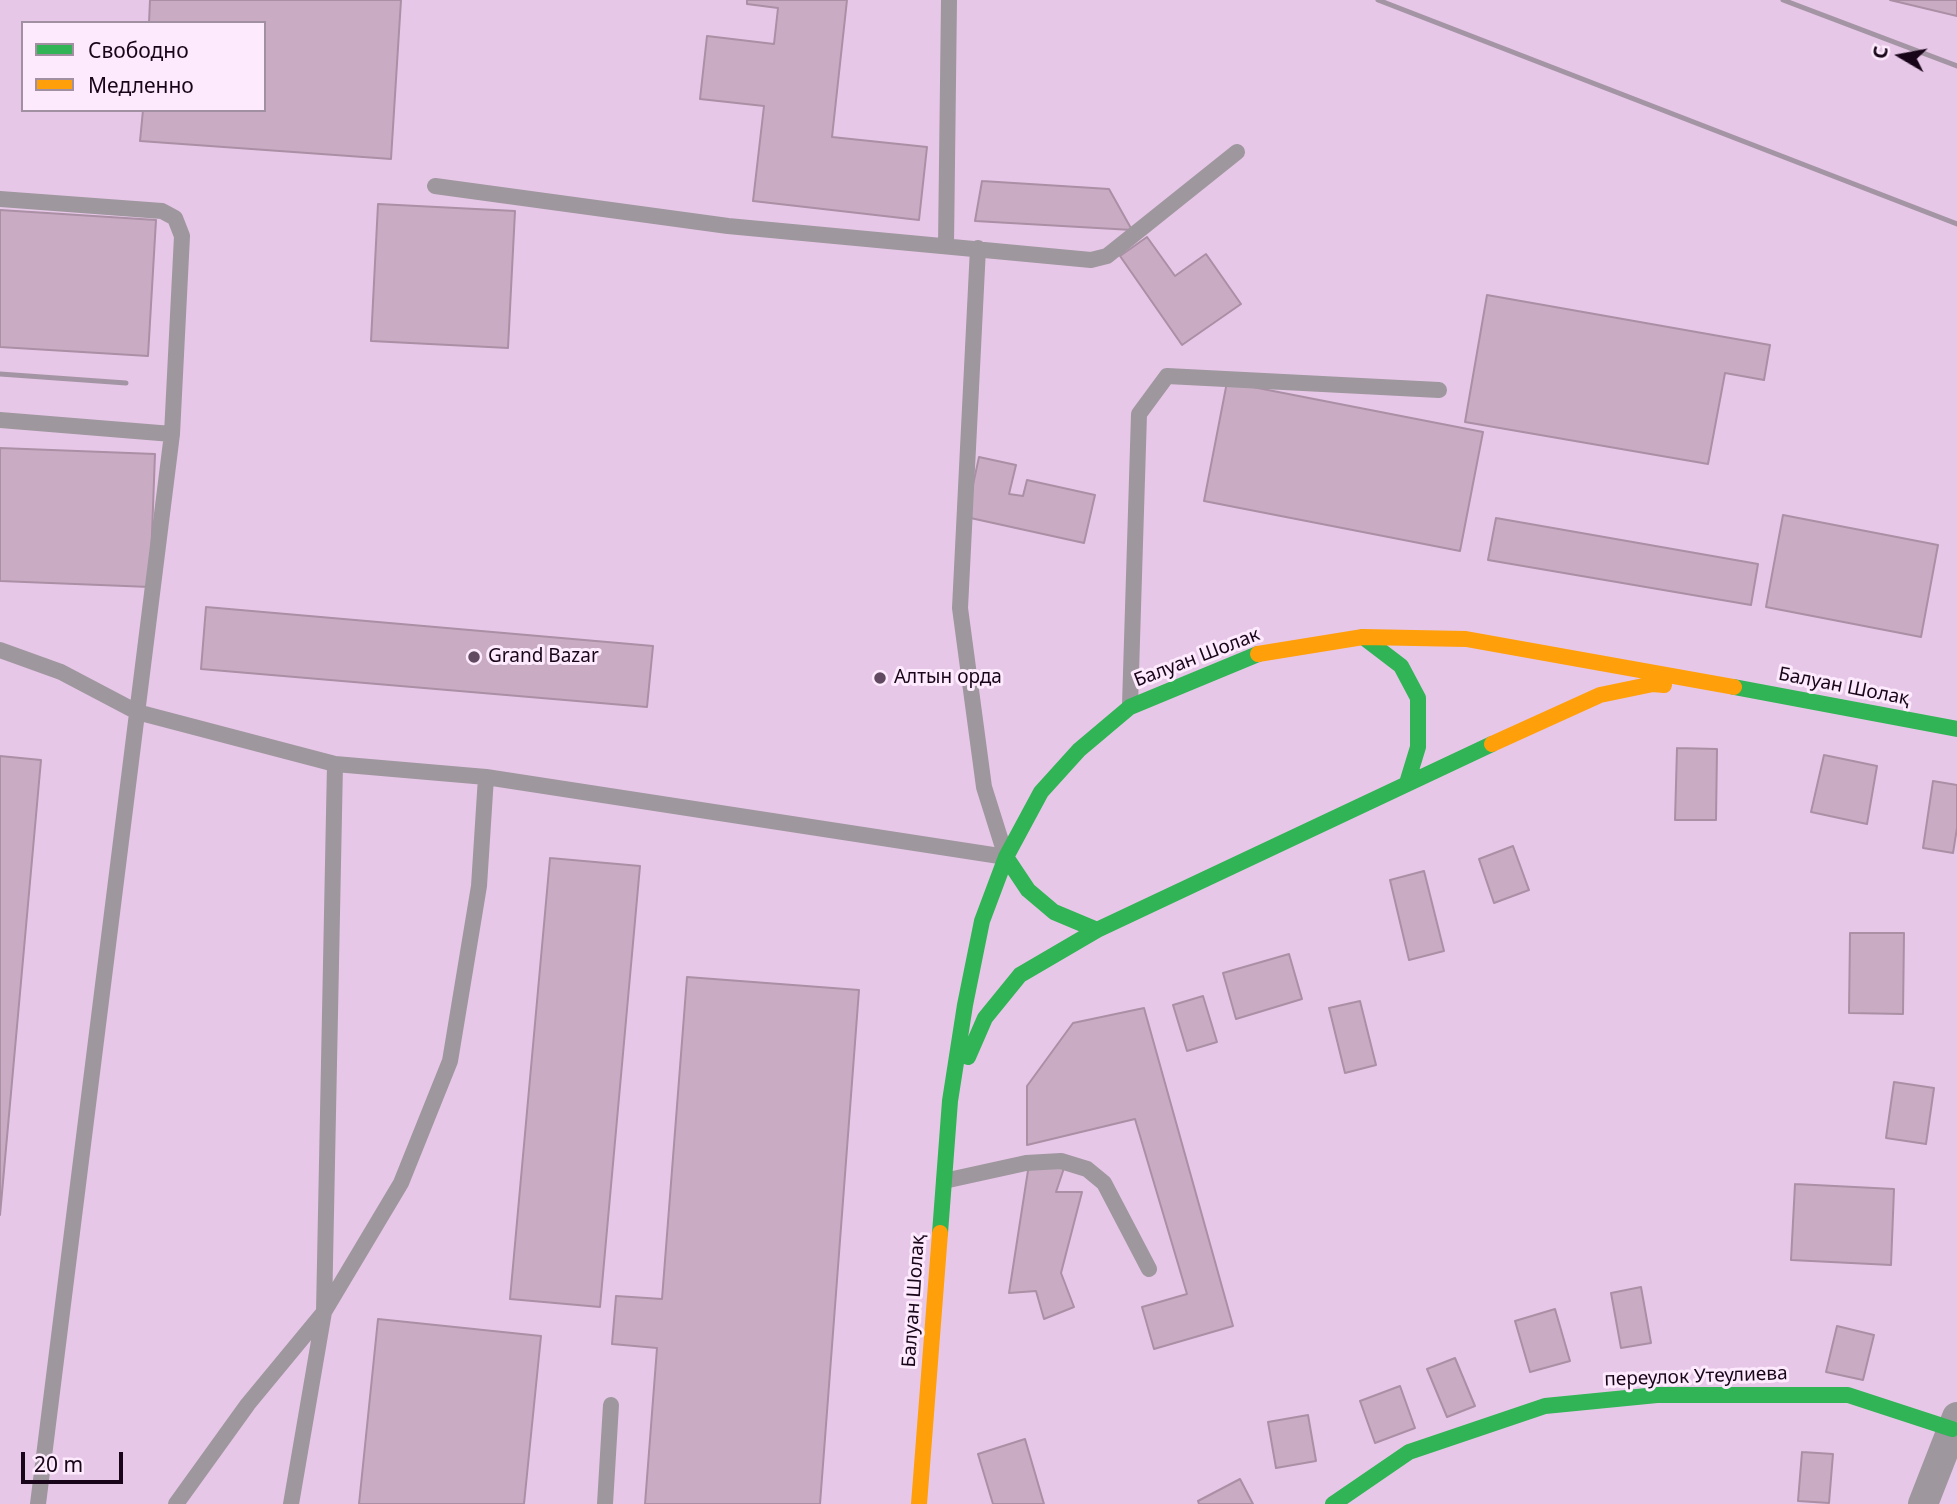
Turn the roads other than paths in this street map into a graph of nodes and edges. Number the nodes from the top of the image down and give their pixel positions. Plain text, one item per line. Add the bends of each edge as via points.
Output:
1 (948, 0) edge
2 (1237, 152) dead end
3 (435, 186) dead end
4 (0, 200) edge
5 (946, 245) junction
6 (978, 248) junction
7 (1439, 390) dead end
8 (0, 420) edge
9 (172, 434) junction
10 (1363, 637) junction
11 (0, 650) edge
12 (1723, 685) junction
13 (1130, 707) junction
14 (137, 712) junction
15 (1957, 729) edge
16 (335, 764) junction
17 (486, 777) junction
18 (1407, 783) junction
19 (1006, 857) junction
20 (1097, 930) junction
21 (950, 1101) junction
22 (944, 1181) junction
23 (1149, 1269) dead end
24 (324, 1312) junction
25 (611, 1405) dead end
26 (1955, 1423) edge
27 (38, 1504) edge
28 (176, 1504) edge
29 (291, 1504) edge
30 (605, 1504) edge
31 (919, 1504) edge
32 (1332, 1504) edge
33 (1923, 1504) edge

1 - 5 lane
2 - 6 lane via 1107,256 1090,260
3 - 5 lane via 728,226
4 - 9 lane via 162,211 175,218 182,236
5 - 6 lane
6 - 19 lane via 960,608 984,787
7 - 13 lane via 1167,376 1139,414
8 - 9 lane
9 - 14 lane
10 - 12 main road, Балуан Шолак via 1466,639
10 - 13 main road, Балуан Шолак via 1263,652
10 - 18 main road via 1401,666 1418,698 1418,747
11 - 14 lane via 61,672
12 - 15 main road, Балуан Шолақ
12 - 18 main road via 1653,684 1600,695
13 - 19 main road, Балуан Шолак via 1079,750 1041,792
14 - 16 lane
14 - 27 lane
16 - 17 lane
16 - 24 lane
17 - 19 lane
17 - 24 lane via 479,886 450,1061 401,1182
18 - 20 main road
19 - 20 main road via 1028,890 1054,912
19 - 21 main road, Балуан Шолак via 982,921
20 - 21 main road via 1020,975 985,1018
21 - 22 main road, Балуан Шолақ
22 - 23 lane via 1026,1163 1061,1161 1087,1168 1104,1183
22 - 31 main road, Балуан Шолақ
24 - 28 lane via 248,1404
24 - 29 lane
25 - 30 lane
26 - 32 main road, переулок Утеулиева via 1848,1395 1657,1395 1545,1406 1409,1452
26 - 33 street

